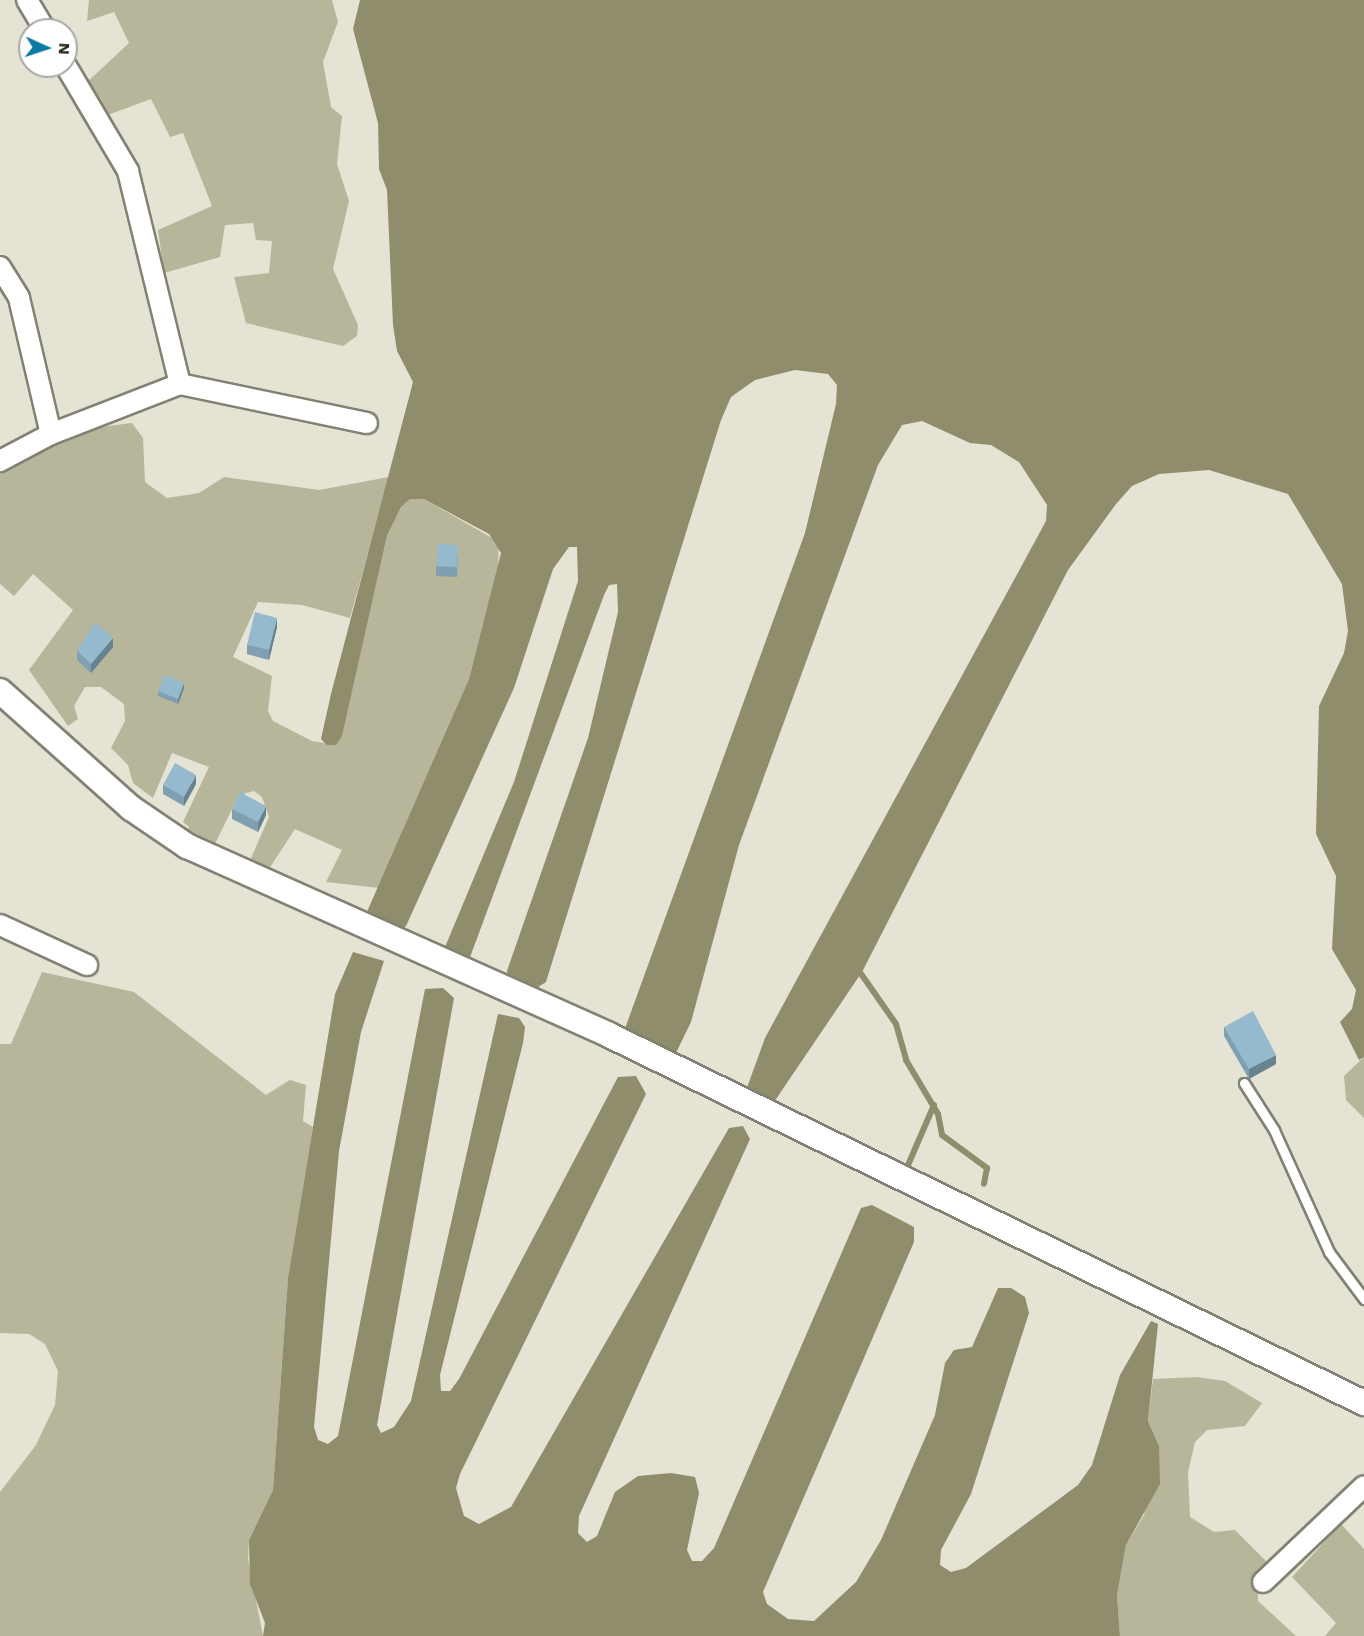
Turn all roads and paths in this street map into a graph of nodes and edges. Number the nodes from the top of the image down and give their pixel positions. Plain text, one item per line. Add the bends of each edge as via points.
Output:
1 (27, 0) edge
2 (38, 18) edge
3 (73, 78) edge
4 (0, 267) edge
5 (180, 384) junction
6 (367, 423) dead end
7 (51, 434) junction
8 (0, 460) edge
9 (0, 690) edge
10 (0, 925) edge
11 (87, 965) dead end
12 (1244, 1083) dead end
13 (1364, 1299) edge
14 (1364, 1403) edge
15 (1364, 1486) edge
16 (1263, 1582) dead end

1 - 2 street
3 - 5 street via 128,171
4 - 7 street via 19,298
5 - 6 street
5 - 7 street
7 - 8 street
9 - 14 street via 131,808 187,846 609,1035
10 - 11 street
12 - 13 lane via 1274,1130 1329,1252
15 - 16 street

